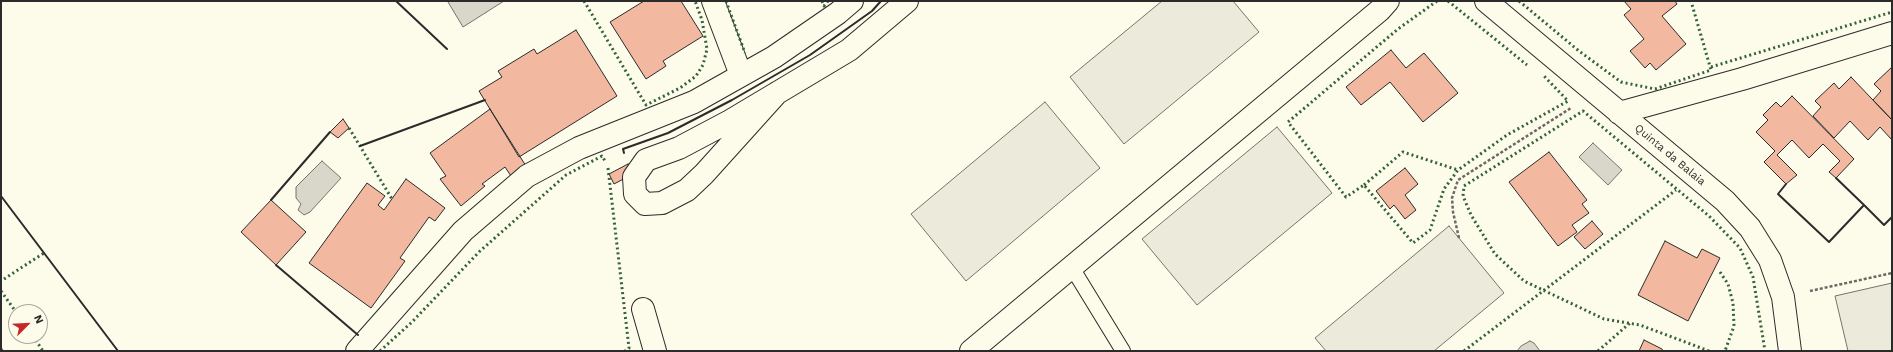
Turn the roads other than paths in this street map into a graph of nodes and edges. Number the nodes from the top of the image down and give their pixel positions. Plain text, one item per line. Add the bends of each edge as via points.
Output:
1 (713, 1) edge
2 (852, 1) edge
3 (907, 1) edge
4 (1388, 1) edge
5 (1486, 1) edge
6 (1892, 33) edge
7 (741, 76) junction
8 (777, 93) junction
9 (1619, 113) junction
10 (1071, 266) junction
11 (643, 309) dead end
12 (357, 351) edge
13 (655, 351) edge
14 (971, 351) edge
15 (1123, 351) edge
16 (1790, 351) edge

1 - 7 street
2 - 7 street via 838,13
3 - 8 street via 849,50
4 - 10 street
5 - 9 street, Quinta da Balaia
6 - 9 street
7 - 12 street via 694,102 579,148 527,176 463,231
8 - 8 street via 685,145 646,160 634,177 635,194 645,204 662,203 687,190
9 - 16 street, Quinta da Balaia via 1725,201 1750,228 1770,260 1783,297
10 - 14 street
10 - 15 lane
11 - 13 street

